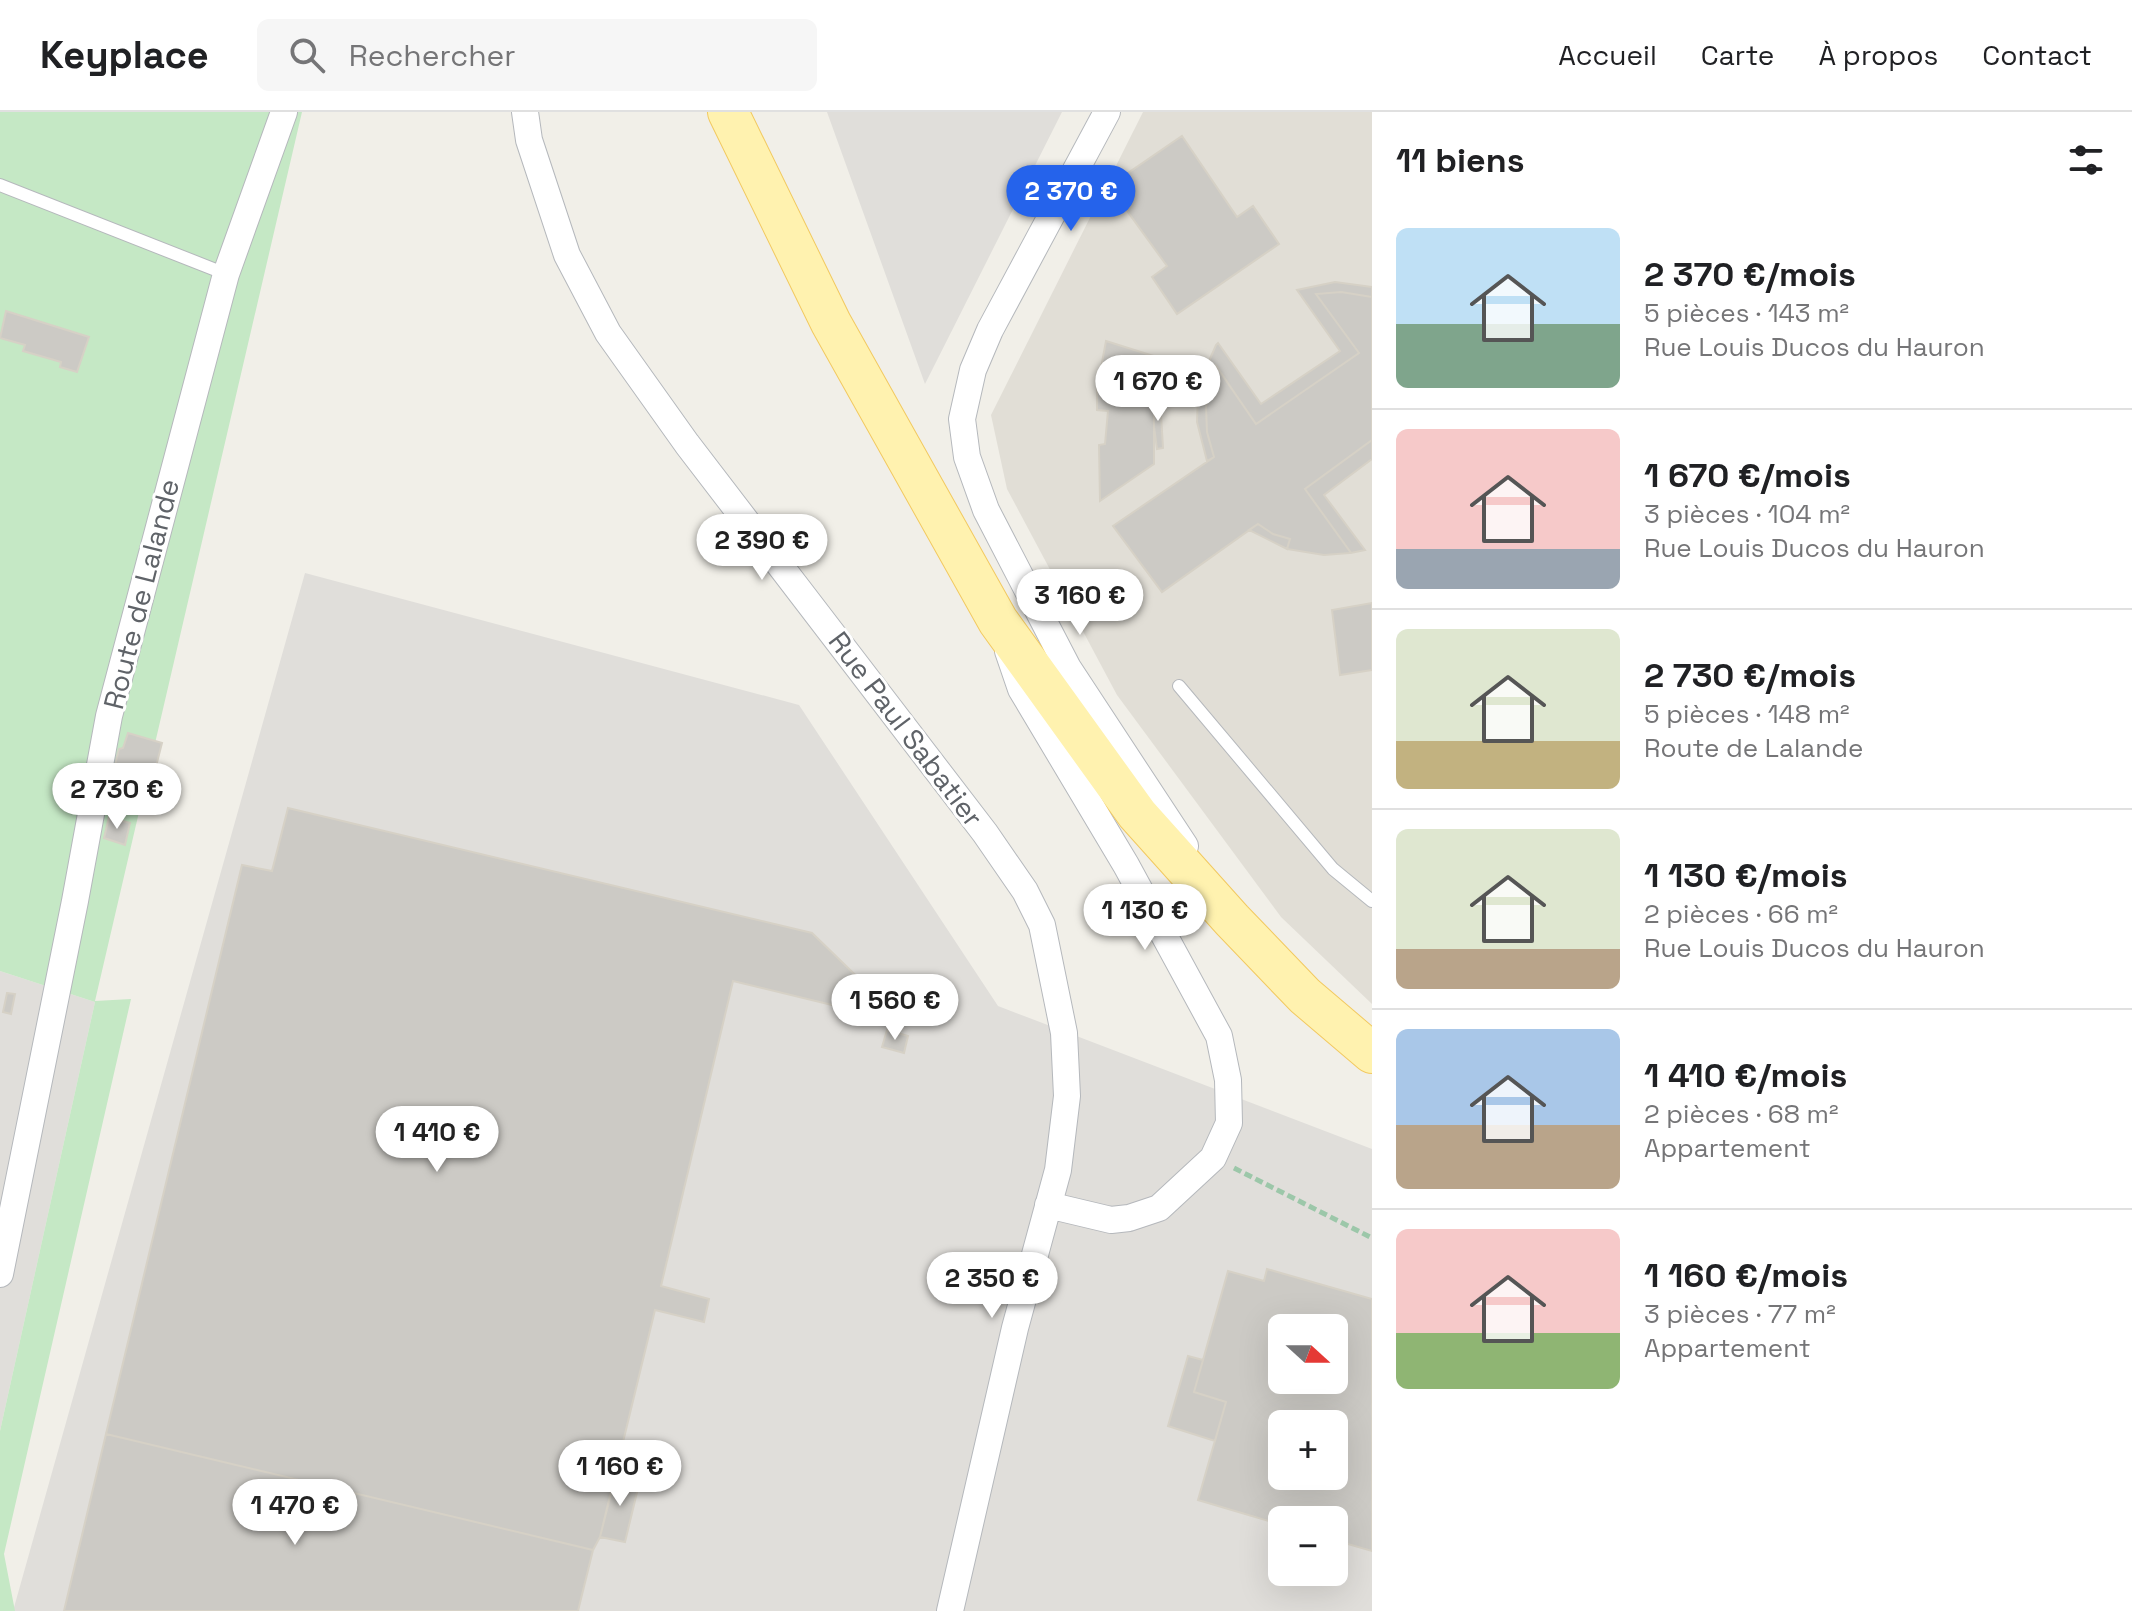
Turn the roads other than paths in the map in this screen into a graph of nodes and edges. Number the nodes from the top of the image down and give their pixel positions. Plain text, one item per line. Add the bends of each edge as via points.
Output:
1 (284, 112) edge
2 (525, 112) edge
3 (728, 112) edge
4 (1107, 112) edge
5 (0, 185) edge
6 (226, 274) junction
7 (998, 621) junction
8 (1179, 686) dead end
9 (1372, 901) edge
10 (1232, 920) junction
11 (1372, 1053) edge
12 (1048, 1205) junction
13 (0, 1274) edge
14 (950, 1611) edge

1 - 6 street, Route de Lalande
2 - 12 street, Rue Paul Sabatier via 529,140 567,255 608,333 985,833 1042,925 1064,1033 1067,1096
3 - 7 main road via 831,323
4 - 10 street via 973,370 962,419 967,457 986,510 1068,668
5 - 6 lane
6 - 13 street, Route de Lalande via 109,716
7 - 10 main road via 1137,814
7 - 12 street via 1021,689 1219,1036 1228,1080 1229,1123 1213,1158 1159,1208 1111,1220
8 - 9 lane via 1333,869
10 - 11 main road via 1305,996
12 - 14 street, Rue Paul Sabatier

